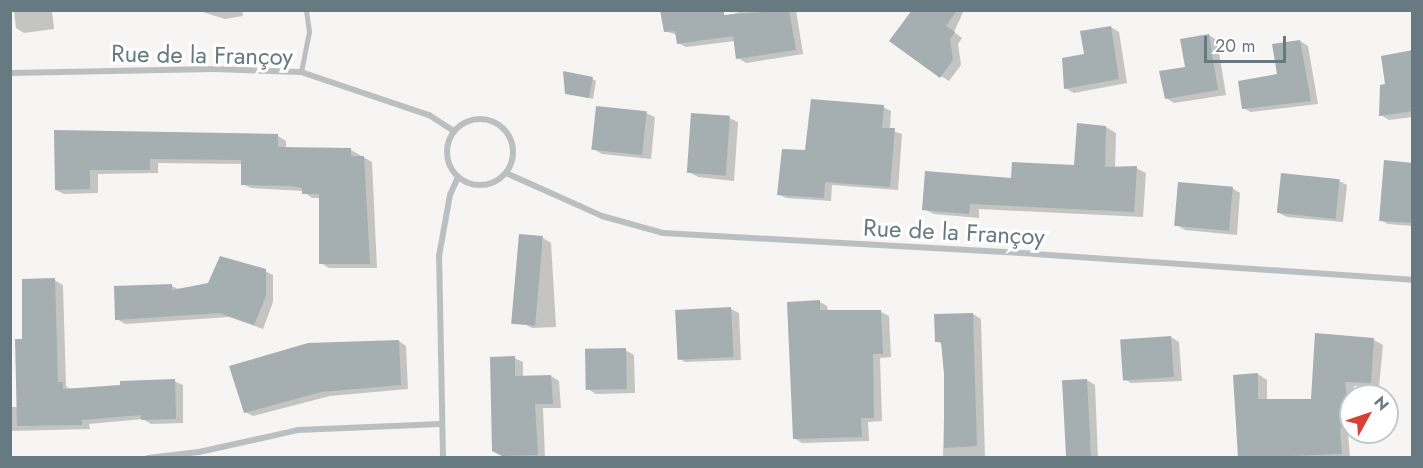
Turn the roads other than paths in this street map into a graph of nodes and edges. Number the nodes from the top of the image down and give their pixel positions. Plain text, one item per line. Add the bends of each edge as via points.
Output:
1 (306, 10) edge
2 (301, 72) junction
3 (10, 73) edge
4 (454, 131) junction
5 (506, 173) junction
6 (458, 177) junction
7 (1413, 280) edge
8 (441, 424) junction
9 (148, 458) edge
10 (443, 458) edge

1 - 2 lane via 309,32
2 - 3 street, Rue de la Françoy via 214,69
2 - 4 street, Rue de la Françoy via 420,111
4 - 5 street via 476,120 501,128 513,150
4 - 6 street via 447,147
5 - 6 street via 486,185 472,185
5 - 7 street, Rue de la Françoy via 602,216 663,233
6 - 8 street via 450,195 439,255
8 - 9 street via 298,430 199,452
8 - 10 street

